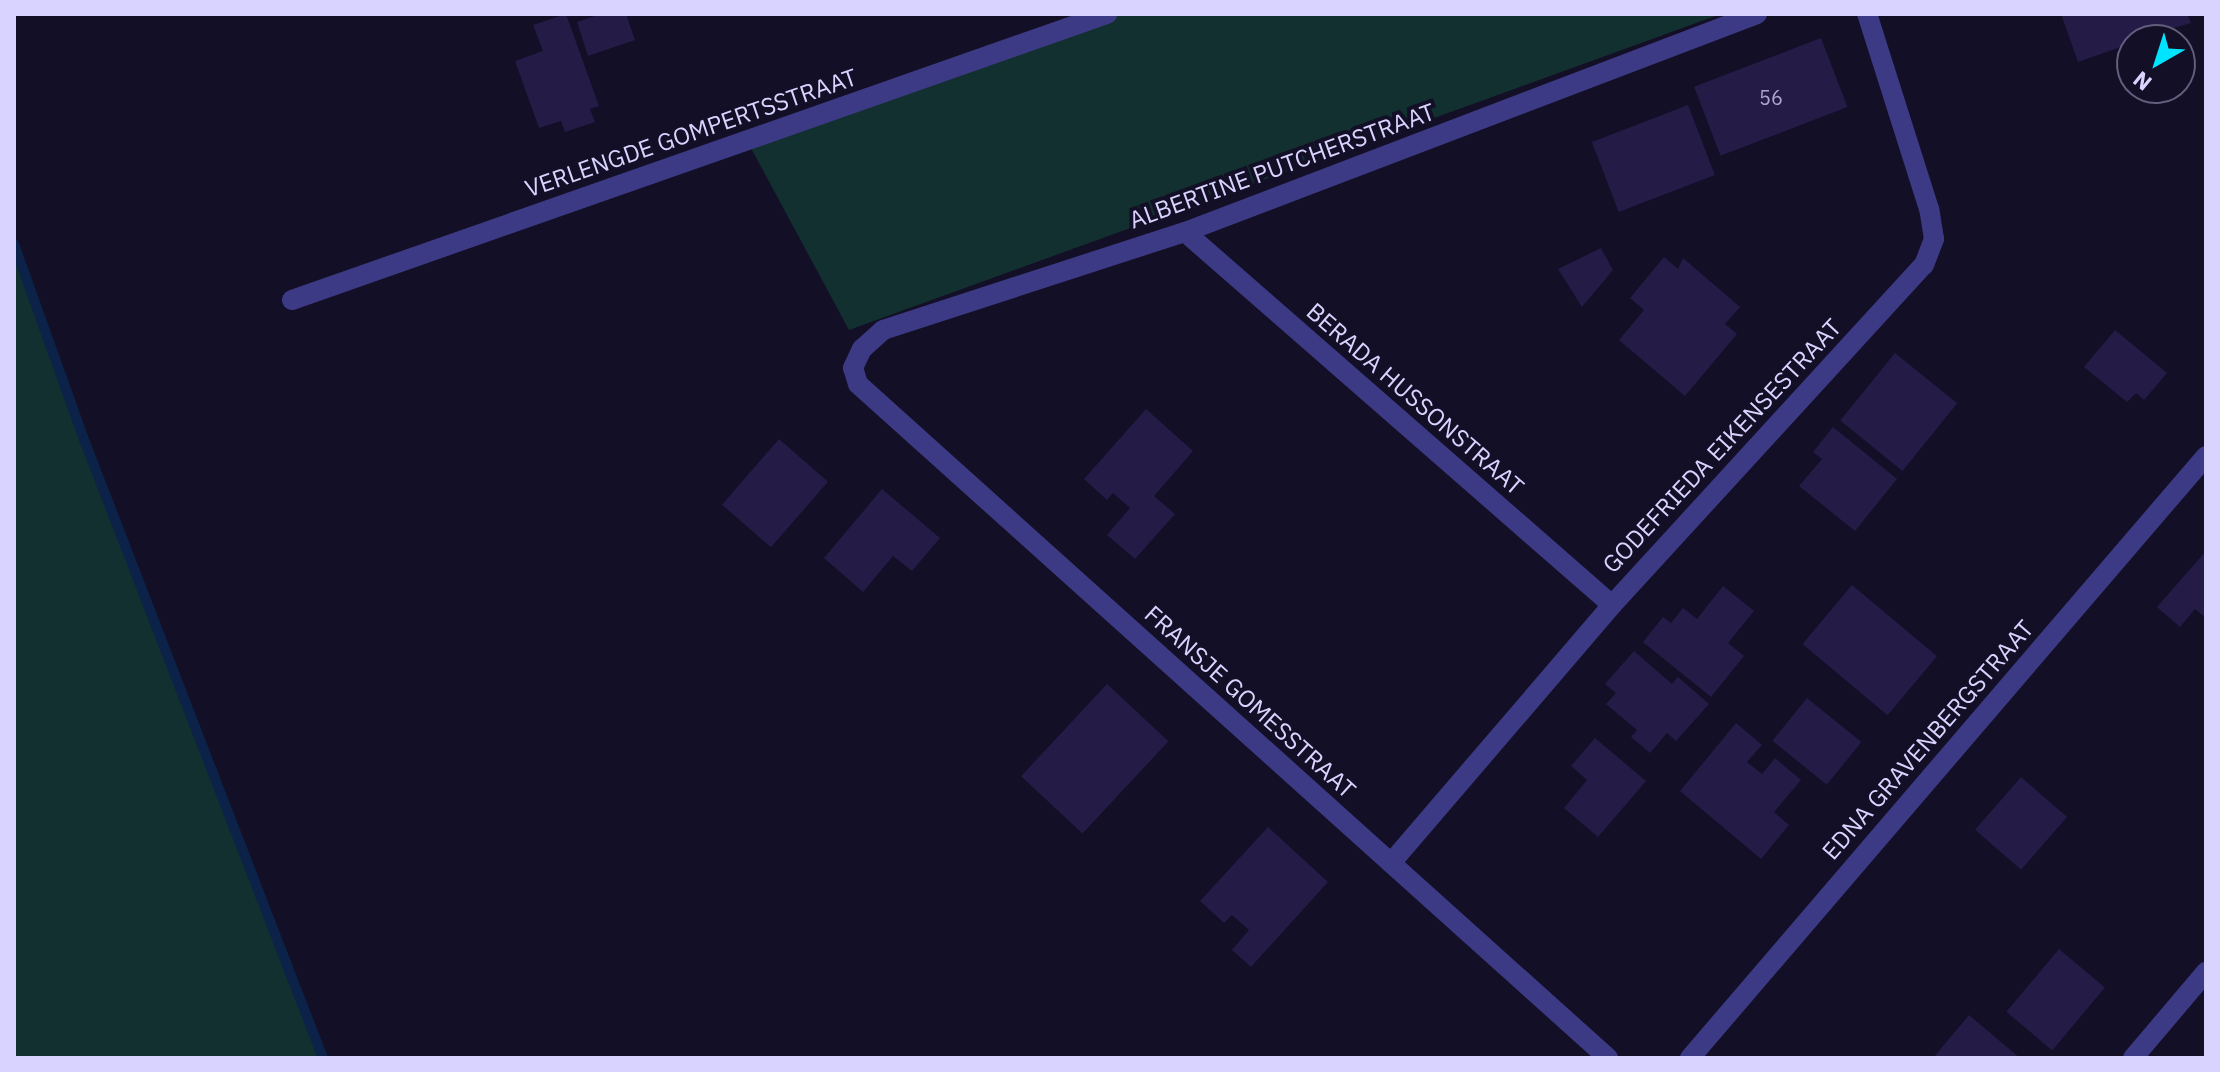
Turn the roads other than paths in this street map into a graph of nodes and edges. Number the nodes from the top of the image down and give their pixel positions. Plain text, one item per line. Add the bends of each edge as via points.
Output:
1 (1107, 14) edge
2 (1757, 14) edge
3 (1867, 14) edge
4 (1185, 232) junction
5 (292, 300) dead end
6 (858, 384) joint
7 (2206, 456) edge
8 (1612, 605) junction
9 (1391, 863) junction
10 (2206, 972) edge
11 (1608, 1058) edge
12 (1690, 1058) edge
13 (2133, 1058) edge

1 - 5 street, VERLENGDE GOMPERTSSTRAAT
2 - 4 street, ALBERTINE PUTCHERSTRAAT
3 - 8 street, GODEFRIEDA EIKENSESTRAAT via 1929,209 1934,239 1924,265
4 - 6 street, ALBERTINE PUTCHERSTRAAT via 883,330 862,349 853,368
4 - 8 street, BERADA HUSSONSTRAAT
6 - 9 street, FRANSJE GOMESSTRAAT
7 - 12 street, EDNA GRAVENBERGSTRAAT
8 - 9 street, GODEFRIEDA EIKENSESTRAAT
9 - 11 street, FRANSJE GOMESSTRAAT
10 - 13 street

